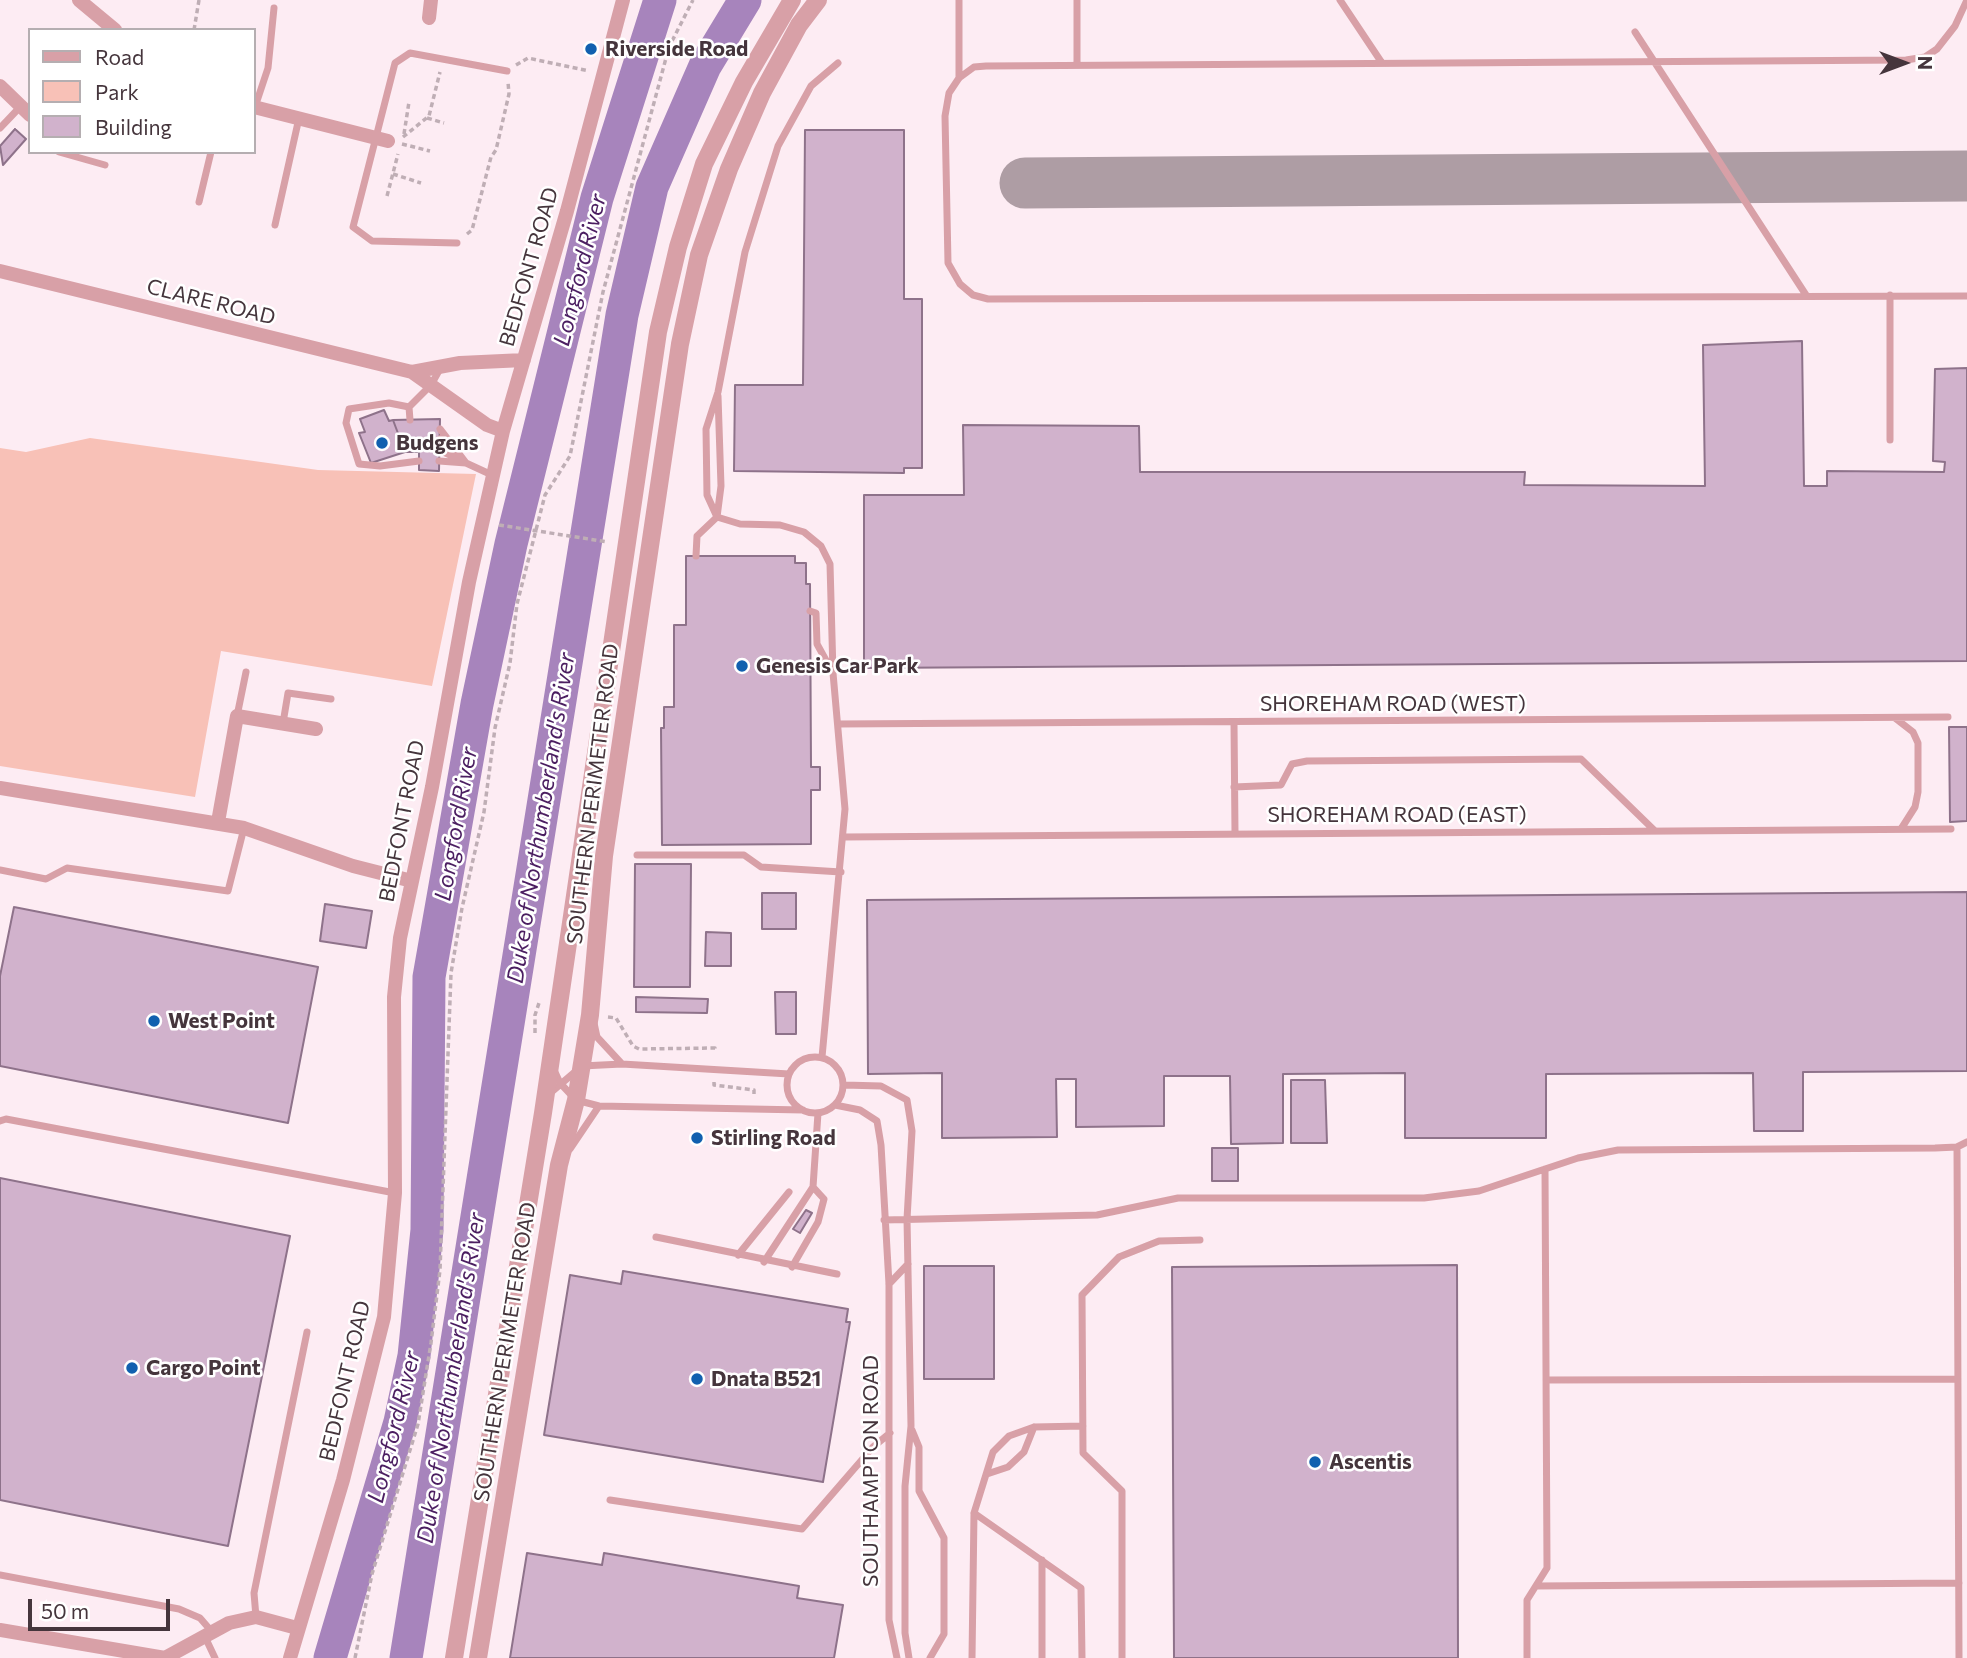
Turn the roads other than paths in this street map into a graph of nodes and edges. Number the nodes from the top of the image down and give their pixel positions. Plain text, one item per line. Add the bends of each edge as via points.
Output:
1 (79, 0) edge
2 (431, 0) edge
3 (623, 0) edge
4 (793, 0) edge
5 (818, 0) edge
6 (959, 0) edge
7 (1077, 0) edge
8 (1340, 0) edge
9 (1967, 0) edge
10 (274, 8) dead end
11 (429, 18) dead end
12 (113, 28) edge
13 (1635, 32) dead end
14 (1657, 62) junction
15 (838, 63) dead end
16 (1382, 63) junction
17 (1077, 64) junction
18 (508, 71) road end
19 (959, 78) junction
20 (0, 86) edge
21 (256, 101) edge
22 (256, 107) edge
23 (25, 111) edge
24 (299, 118) junction
25 (0, 128) edge
26 (388, 141) junction
27 (66, 154) edge
28 (211, 154) edge
29 (105, 165) dead end
30 (199, 202) dead end
31 (275, 225) dead end
32 (457, 243) road end
33 (0, 271) edge
34 (1806, 295) junction
35 (1890, 295) junction
36 (1967, 296) edge
37 (524, 360) junction
38 (442, 366) junction
39 (412, 372) junction
40 (431, 385) junction
41 (718, 392) junction
42 (409, 407) junction
43 (410, 419) dead end
44 (440, 429) dead end
45 (503, 431) junction
46 (440, 439) dead end
47 (1891, 440) dead end
48 (439, 450) dead end
49 (419, 461) dead end
50 (439, 461) dead end
51 (466, 463) junction
52 (493, 475) junction
53 (717, 517) junction
54 (696, 556) dead end
55 (810, 611) dead end
56 (246, 672) dead end
57 (833, 673) junction
58 (331, 699) dead end
59 (237, 716) junction
60 (1948, 717) dead end
61 (1895, 718) junction
62 (1234, 722) junction
63 (283, 723) junction
64 (838, 724) junction
65 (316, 729) dead end
66 (1234, 787) junction
67 (0, 788) edge
68 (218, 822) junction
69 (244, 828) junction
70 (1901, 829) junction
71 (1951, 829) dead end
72 (1655, 831) junction
73 (1235, 833) junction
74 (844, 837) junction
75 (637, 855) dead end
76 (0, 870) edge
77 (841, 872) junction
78 (412, 881) junction
79 (592, 1010) junction
80 (822, 1057) junction
81 (549, 1058) junction
82 (622, 1064) junction
83 (582, 1066) junction
84 (789, 1074) junction
85 (560, 1083) junction
86 (844, 1086) junction
87 (545, 1100) junction
88 (576, 1100) junction
89 (835, 1105) junction
90 (599, 1106) junction
91 (803, 1110) junction
92 (818, 1113) junction
93 (0, 1121) edge
94 (1967, 1142) edge
95 (1956, 1147) junction
96 (559, 1165) junction
97 (1545, 1169) junction
98 (813, 1187) junction
99 (789, 1192) dead end
100 (395, 1193) junction
101 (907, 1219) junction
102 (884, 1220) junction
103 (656, 1237) dead end
104 (1200, 1240) dead end
105 (738, 1255) junction
106 (764, 1262) junction
107 (908, 1264) junction
108 (792, 1267) junction
109 (837, 1274) dead end
110 (889, 1284) junction
111 (307, 1332) dead end
112 (1958, 1379) junction
113 (1546, 1380) junction
114 (911, 1426) junction
115 (1083, 1426) junction
116 (1034, 1427) junction
117 (890, 1433) junction
118 (986, 1474) junction
119 (610, 1500) dead end
120 (974, 1513) junction
121 (1042, 1560) junction
122 (0, 1575) edge
123 (1959, 1583) junction
124 (1536, 1586) junction
125 (257, 1617) junction
126 (297, 1628) junction
127 (0, 1630) edge
128 (209, 1636) junction
129 (215, 1658) edge
130 (290, 1658) edge
131 (454, 1658) edge
132 (478, 1658) edge
133 (897, 1658) edge
134 (909, 1658) edge
135 (930, 1658) edge
136 (972, 1658) edge
137 (1042, 1658) edge
138 (1082, 1658) edge
139 (1122, 1658) edge
140 (1527, 1658) edge
141 (1959, 1658) edge

1 - 12 street
2 - 11 street
3 - 37 street, BEDFONT ROAD
4 - 81 street, SOUTHERN PERIMETER ROAD via 744,82 704,164 658,332
5 - 79 street, SOUTHERN PERIMETER ROAD via 762,93 699,255 680,344 606,843
6 - 19 lane
7 - 17 lane
8 - 16 lane
9 - 14 lane via 1947,38 1925,57
10 - 21 lane via 268,68
13 - 14 lane
14 - 16 lane
14 - 34 lane
15 - 41 lane via 811,86 778,146 745,252
16 - 17 lane
17 - 19 lane via 974,67
18 - 26 lane via 410,54 395,63
19 - 34 lane via 946,104 948,263 966,290 988,299
20 - 23 street
22 - 24 street
23 - 25 lane
24 - 26 street
24 - 31 lane
26 - 32 lane via 353,227 372,241
27 - 29 lane
28 - 30 lane
33 - 39 street, CLARE ROAD
34 - 35 lane
35 - 36 lane
35 - 47 lane
37 - 38 street, CLARE ROAD
37 - 45 street, BEDFONT ROAD
38 - 39 street, CLARE ROAD
38 - 40 lane
39 - 40 street, CLARE ROAD
40 - 42 lane
40 - 45 street, CLARE ROAD via 487,425
41 - 53 lane via 721,486
41 - 53 lane via 706,429 705,461 708,495
42 - 43 lane
42 - 49 lane via 389,403 349,409 346,423 359,464
44 - 51 lane
45 - 52 street, BEDFONT ROAD
46 - 51 lane
48 - 51 lane
50 - 51 lane
51 - 52 lane
52 - 78 street, BEDFONT ROAD
53 - 54 lane via 697,536
53 - 57 lane via 740,524 795,528 813,538 830,564
55 - 57 lane via 816,613 817,644
56 - 59 lane
57 - 64 lane
58 - 63 lane via 288,693
59 - 63 street
59 - 68 street
60 - 61 lane, SHOREHAM ROAD (WEST)
61 - 62 lane, SHOREHAM ROAD (WEST)
61 - 70 lane via 1913,732 1918,743 1918,792 1915,807
62 - 64 lane, SHOREHAM ROAD (WEST)
62 - 66 lane
63 - 65 street
64 - 74 lane
66 - 72 lane via 1281,785 1292,764 1307,761 1581,759
66 - 73 lane
67 - 68 street
68 - 69 street
69 - 76 lane via 228,891 68,869 46,879
69 - 78 street
70 - 71 lane, SHOREHAM ROAD (EAST)
70 - 72 lane, SHOREHAM ROAD (EAST)
72 - 73 lane, SHOREHAM ROAD (EAST)
73 - 74 lane, SHOREHAM ROAD (EAST)
74 - 77 lane
75 - 77 lane via 744,855 761,867
77 - 80 lane
78 - 100 street, BEDFONT ROAD via 394,997
79 - 82 lane via 597,1037
79 - 83 street, SOUTHERN PERIMETER ROAD
80 - 84 lane via 804,1059
80 - 86 lane via 838,1068
81 - 85 lane
81 - 87 street, SOUTHERN PERIMETER ROAD
82 - 83 lane
82 - 84 lane
83 - 85 lane
83 - 88 street, SOUTHERN PERIMETER ROAD
84 - 91 lane via 788,1092
85 - 87 lane
85 - 88 lane
86 - 89 lane
86 - 101 lane, SOUTHAMPTON ROAD via 881,1086 907,1100 912,1131
87 - 131 street, SOUTHERN PERIMETER ROAD
88 - 90 lane
88 - 96 street, SOUTHERN PERIMETER ROAD
89 - 92 lane
89 - 102 lane, SOUTHAMPTON ROAD via 860,1110 877,1121
90 - 91 lane
90 - 96 lane
91 - 92 lane
92 - 98 lane
93 - 100 lane via 20,1121
94 - 95 lane
95 - 97 lane via 1618,1150
95 - 112 lane
96 - 132 street, SOUTHERN PERIMETER ROAD
97 - 101 lane via 1479,1191 1424,1198 1178,1198 1097,1215
97 - 113 lane
98 - 106 lane
98 - 108 lane via 824,1199 818,1222
99 - 105 lane
100 - 126 street, BEDFONT ROAD via 389,1276 376,1357
101 - 102 lane
101 - 107 lane, SOUTHAMPTON ROAD
102 - 110 lane, SOUTHAMPTON ROAD
103 - 105 lane
104 - 115 lane via 1159,1241 1119,1257 1082,1295
105 - 106 lane
106 - 108 lane
107 - 110 lane
107 - 114 lane, SOUTHAMPTON ROAD
108 - 109 lane
110 - 117 lane, SOUTHAMPTON ROAD
111 - 125 lane via 254,1593
112 - 113 lane
112 - 123 lane
113 - 124 lane via 1547,1568
114 - 134 lane, SOUTHAMPTON ROAD via 905,1498
114 - 135 lane, SOUTHAMPTON ROAD via 919,1447 919,1491 944,1538 944,1633
115 - 116 lane
115 - 139 lane via 1083,1453 1122,1491
116 - 118 lane via 1024,1451 1008,1468
116 - 118 lane via 1009,1436 993,1451
117 - 119 lane via 802,1529
117 - 133 lane, SOUTHAMPTON ROAD via 889,1627
118 - 120 lane
120 - 121 lane
120 - 136 lane
121 - 137 lane
121 - 138 lane via 1081,1588
122 - 128 lane via 179,1609 200,1618
123 - 124 lane
123 - 141 lane
124 - 140 lane via 1527,1600
125 - 126 street
125 - 128 street via 229,1623
126 - 130 street, BEDFONT ROAD
127 - 128 street via 165,1658
128 - 129 lane

